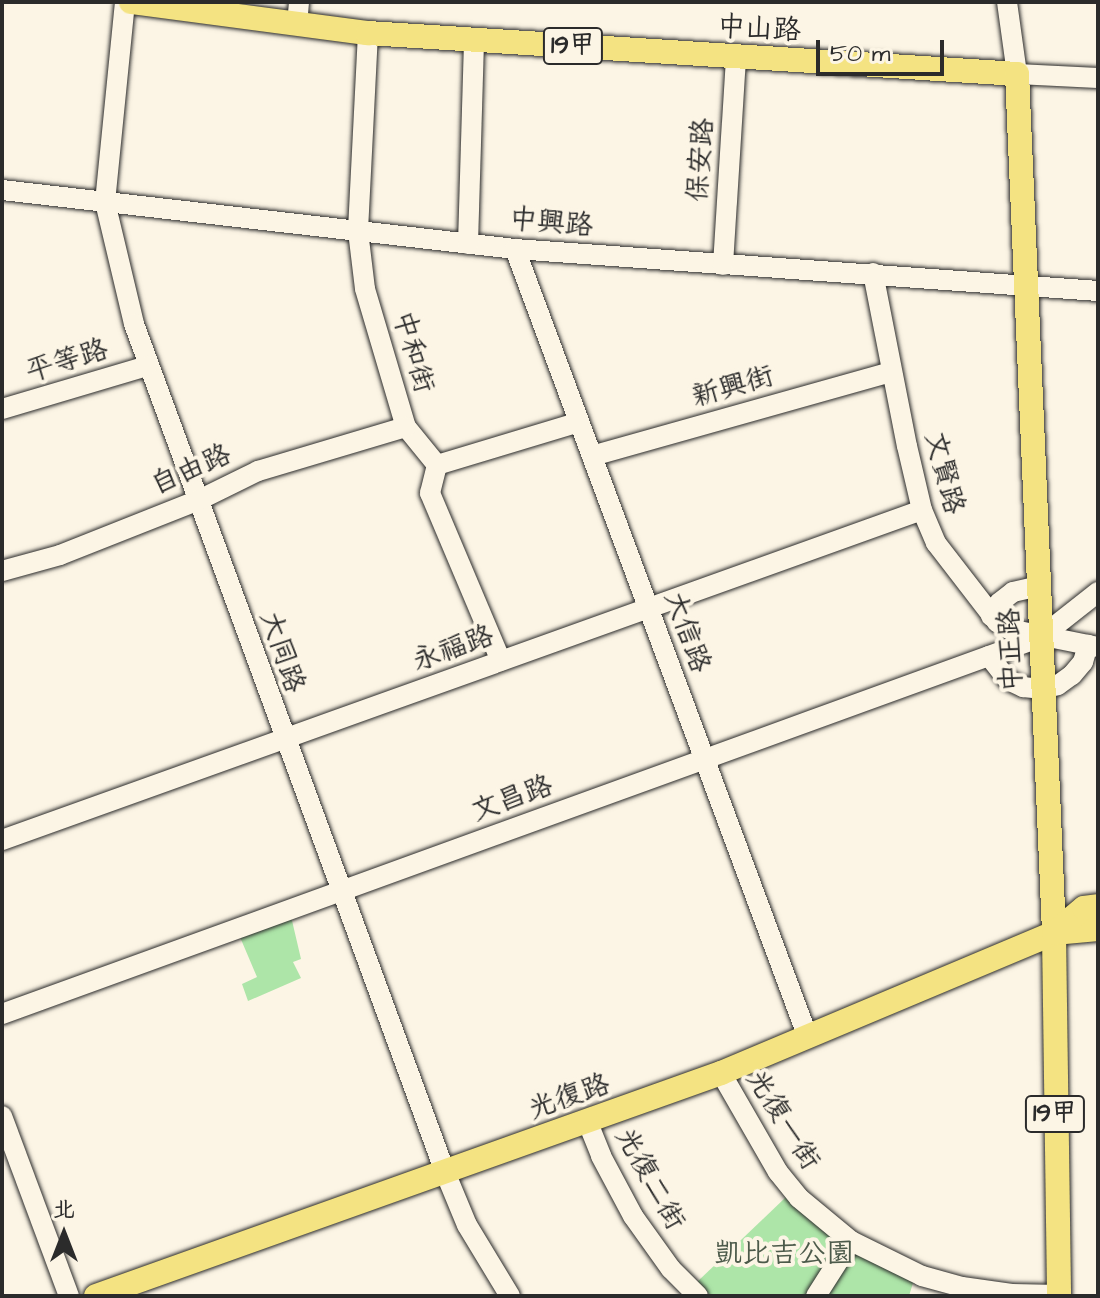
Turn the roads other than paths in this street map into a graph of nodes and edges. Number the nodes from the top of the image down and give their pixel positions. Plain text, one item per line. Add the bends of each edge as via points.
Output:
1 (125, 2) edge
2 (131, 2) edge
3 (1007, 2) edge
4 (298, 13) edge
5 (368, 33) junction
6 (474, 42) junction
7 (736, 58) junction
8 (1017, 74) junction
9 (1098, 78) edge
10 (2, 190) edge
11 (105, 202) junction
12 (358, 231) junction
13 (468, 244) junction
14 (515, 249) junction
15 (723, 265) junction
16 (873, 273) junction
17 (1026, 285) junction
18 (1098, 291) edge
19 (147, 366) junction
20 (891, 372) junction
21 (2, 409) edge
22 (579, 422) junction
23 (406, 427) junction
24 (592, 456) junction
25 (437, 465) junction
26 (199, 500) junction
27 (922, 510) junction
28 (2, 571) edge
29 (1039, 586) junction
30 (1098, 592) edge
31 (649, 608) junction
32 (991, 616) junction
33 (1041, 637) junction
34 (1093, 646) edge
35 (989, 656) junction
36 (501, 661) junction
37 (1043, 689) junction
38 (283, 739) junction
39 (705, 759) junction
40 (2, 840) edge
41 (343, 890) junction
42 (1098, 906) edge
43 (1098, 929) edge
44 (1054, 933) junction
45 (2, 1014) edge
46 (807, 1035) junction
47 (721, 1073) junction
48 (2, 1116) edge
49 (588, 1123) junction
50 (445, 1172) junction
51 (851, 1241) junction
52 (69, 1296) edge
53 (96, 1296) edge
54 (510, 1296) edge
55 (698, 1296) edge
56 (816, 1296) edge
57 (1059, 1296) edge

1 - 11 street, 大同路
2 - 4 main road, 中山路 / 19甲
3 - 8 street, 中正路
4 - 5 main road, 中山路 / 19甲
5 - 6 main road, 中山路 / 19甲
5 - 12 street, 中和街
6 - 7 main road, 中山路 / 19甲
6 - 13 street
7 - 8 main road, 中山路 / 19甲
7 - 15 street, 保安路
8 - 9 street, 中山路
8 - 17 main road, 中正路 / 19甲
10 - 11 street, 中興路
11 - 12 street, 中興路
11 - 19 street, 大同路
12 - 13 street, 中興路
12 - 23 street, 中和街 via 365,289
13 - 14 street, 中興路
14 - 15 street, 中興路
14 - 22 street, 大信路
15 - 16 street, 中興路
16 - 17 street, 中興路
16 - 20 street, 文賢路
17 - 18 street, 中興路
17 - 29 main road, 中正路 / 19甲
19 - 21 street, 平等路
19 - 26 street, 大同路
20 - 24 street, 新興街
20 - 27 street, 文賢路
22 - 24 street, 大信路
22 - 25 street
23 - 25 street, 中和街
23 - 26 street, 自由路 via 258,471
24 - 31 street, 大信路
25 - 36 street via 430,493
26 - 28 street, 自由路 via 60,555
26 - 38 street, 大同路
27 - 31 street, 永福路
27 - 32 street, 文賢路 via 936,543
29 - 32 street via 1013,592
29 - 33 main road, 中正路 / 19甲
30 - 33 street
31 - 36 street, 永福路
31 - 39 street, 大信路
32 - 33 street, 文賢路 via 1009,629
33 - 34 street, 文賢路
33 - 35 street, 文昌路
33 - 37 main road, 中正路 / 19甲
34 - 37 street via 1072,675
35 - 37 street via 1008,680
35 - 39 street, 文昌路
36 - 38 street, 永福路
37 - 44 main road, 中正路 / 19甲
38 - 40 street, 永福路
38 - 41 street, 大同路
39 - 41 street, 文昌路
39 - 46 street, 大信路
41 - 45 street, 文昌路
41 - 50 street, 大同路
42 - 44 main road via 1084,908
43 - 44 main road
44 - 46 main road, 光復路
44 - 57 main road, 中正路 / 19甲
46 - 47 main road, 光復路
47 - 49 main road, 光復路
47 - 51 street, 光復一街 via 778,1172 799,1198
48 - 52 street
49 - 50 main road, 光復路
49 - 55 street, 光復二街 via 633,1216
50 - 53 main road, 光復路
50 - 54 street, 大同路 via 467,1225
51 - 56 street
51 - 57 street, 光復一街 via 922,1276 962,1287

